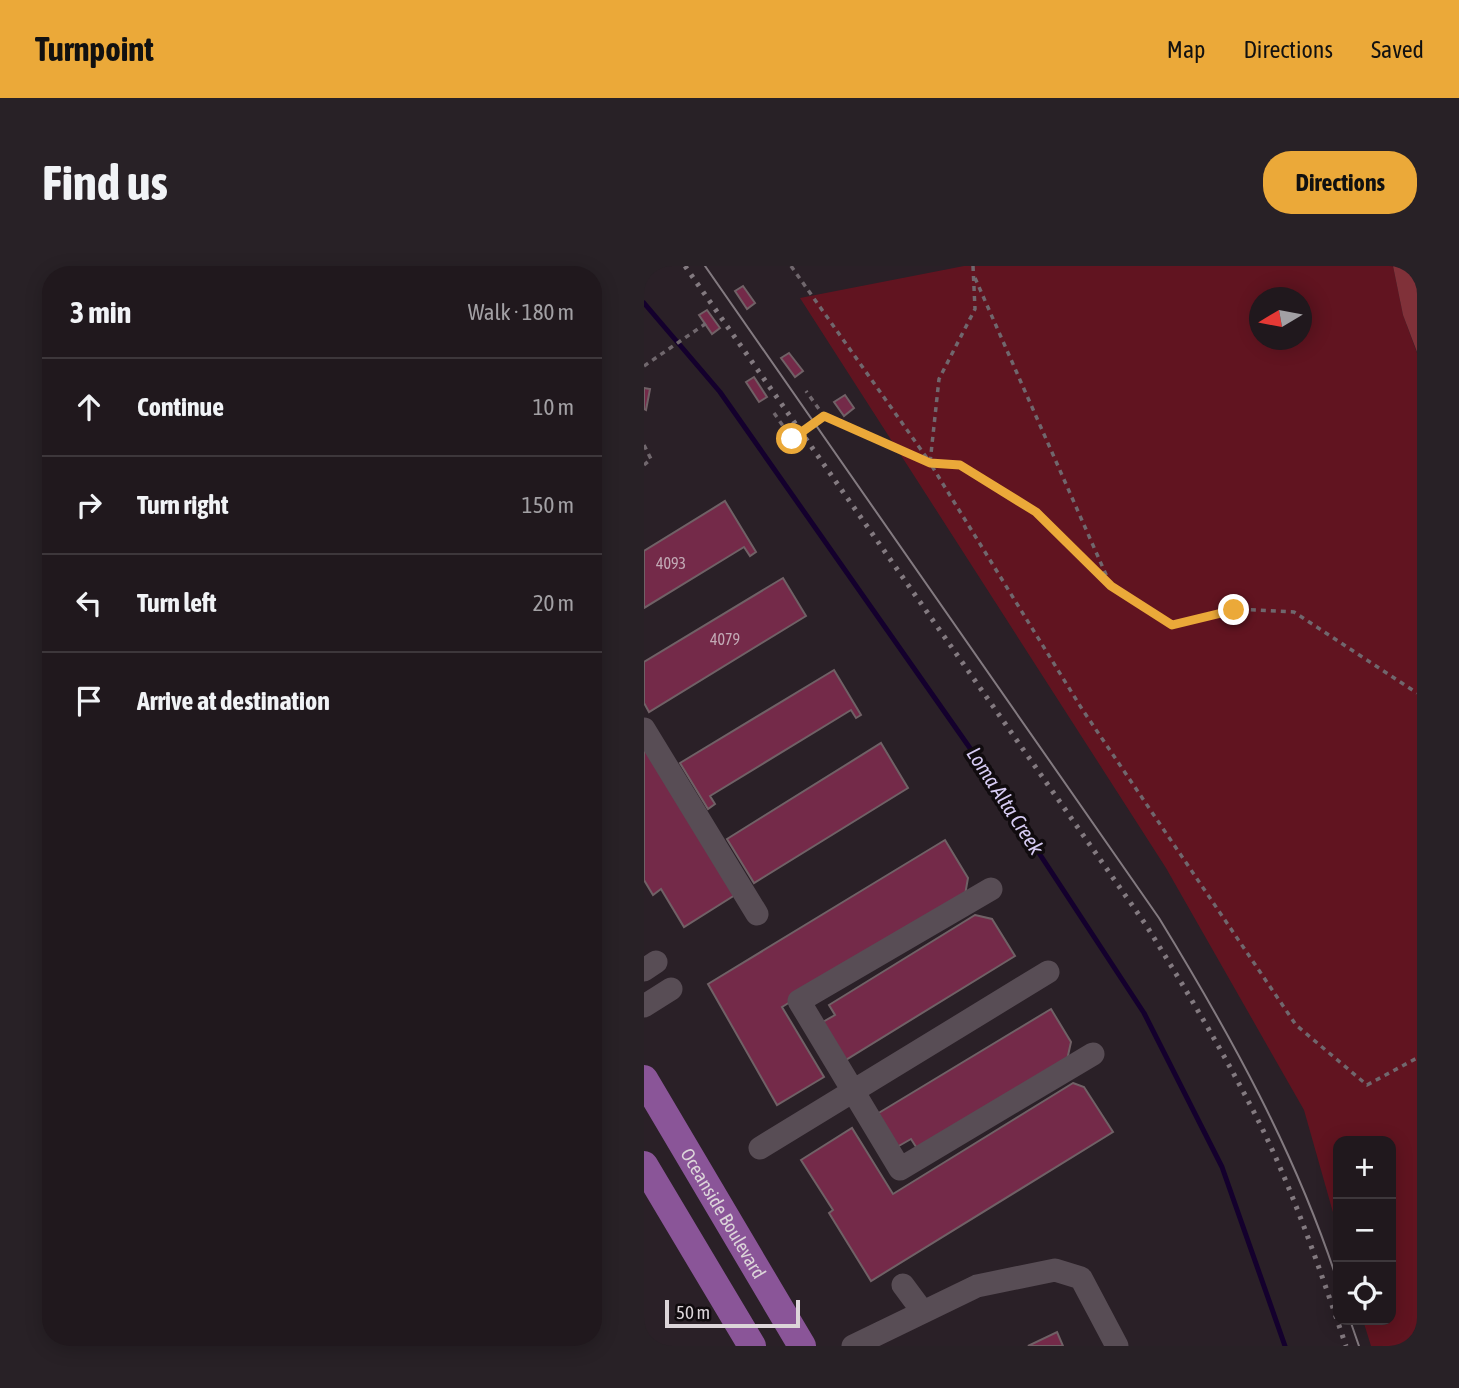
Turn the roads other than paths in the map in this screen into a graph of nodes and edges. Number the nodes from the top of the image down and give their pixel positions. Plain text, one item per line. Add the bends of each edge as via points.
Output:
1 (644, 729) edge
2 (991, 889) dead end
3 (757, 914) dead end
4 (1048, 972) dead end
5 (671, 989) dead end
6 (644, 1006) edge
7 (1093, 1054) dead end
8 (644, 1079) edge
9 (852, 1090) junction
10 (761, 1148) dead end
11 (644, 1165) edge
12 (903, 1285) dead end
13 (923, 1312) junction
14 (752, 1346) edge
15 (802, 1346) edge
16 (853, 1346) edge
17 (1117, 1346) edge

1 - 3 lane
2 - 9 lane via 799,1001
4 - 9 lane
5 - 6 lane
7 - 9 lane via 900,1169
8 - 15 main road, Oceanside Boulevard
9 - 10 lane
11 - 14 main road
12 - 13 lane
13 - 16 lane
13 - 17 lane via 977,1286 1055,1270 1081,1278

